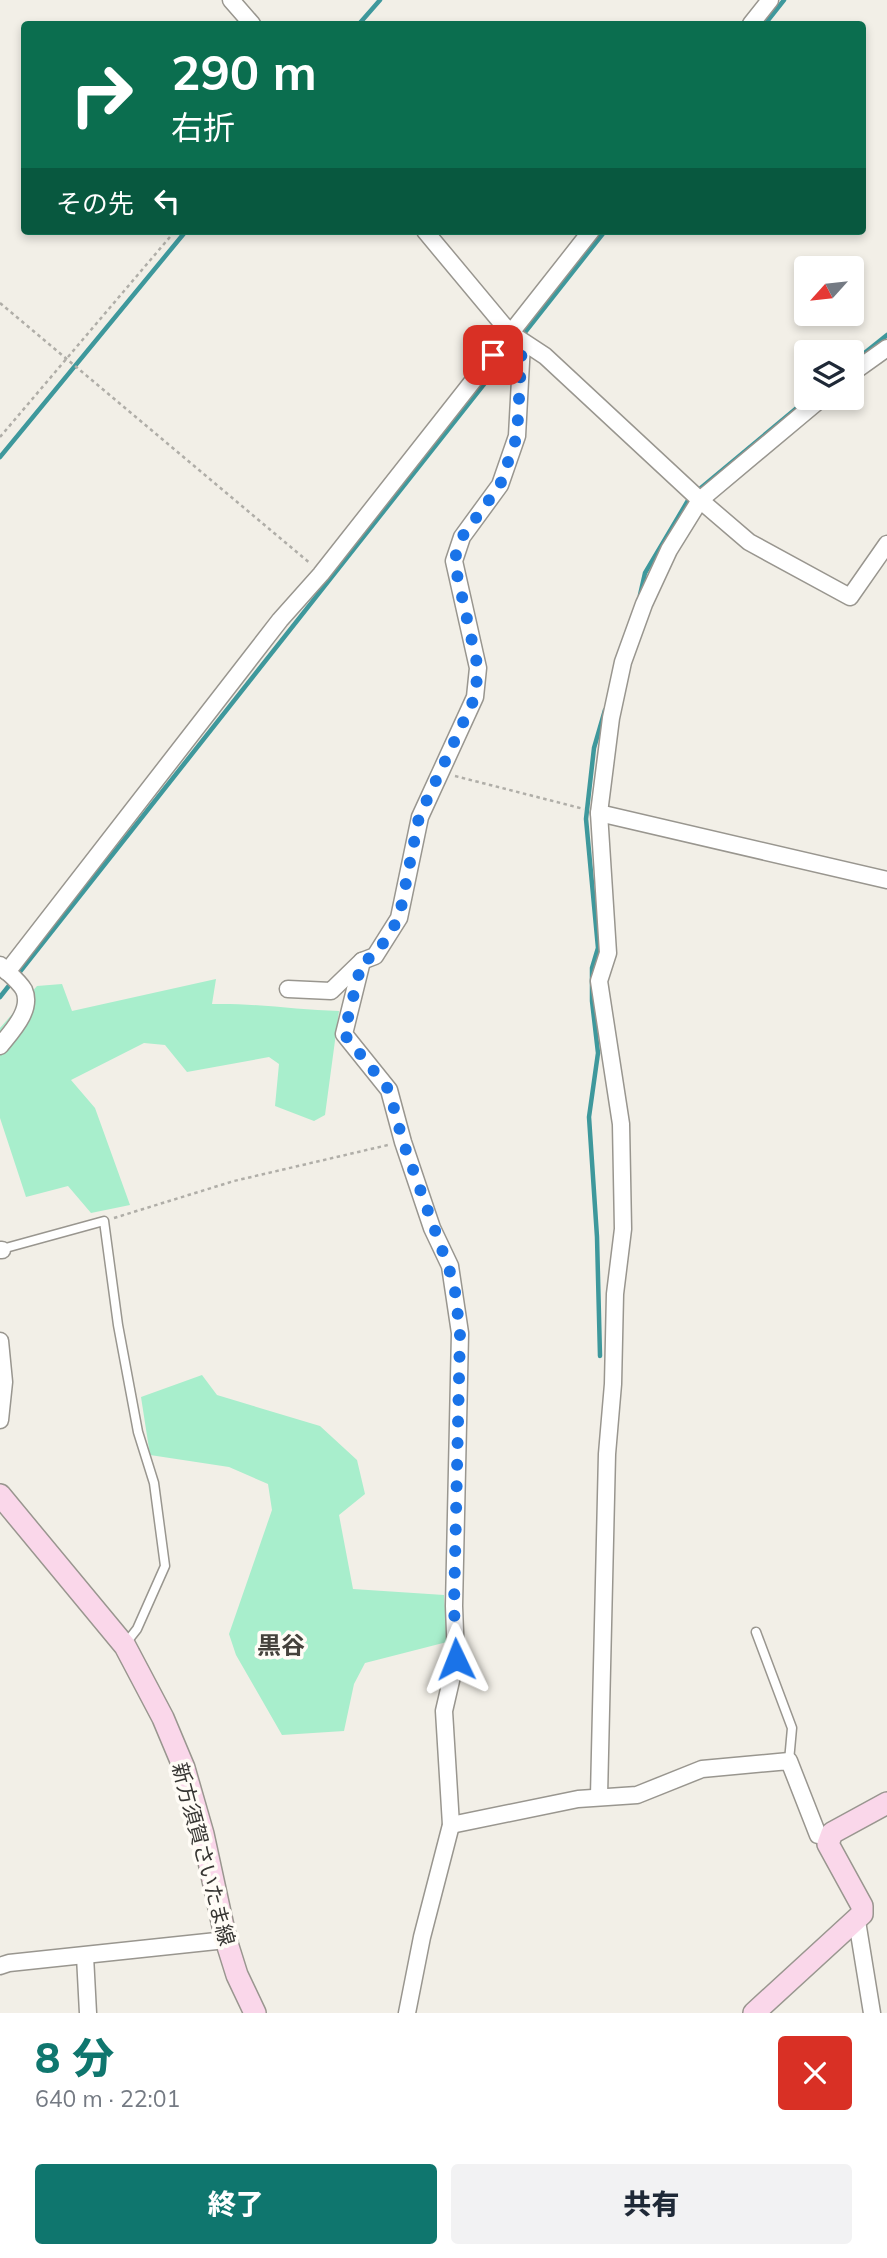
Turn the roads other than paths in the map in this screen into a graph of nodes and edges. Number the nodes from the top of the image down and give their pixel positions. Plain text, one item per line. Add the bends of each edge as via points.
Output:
1 (231, 0) edge
2 (770, 0) edge
3 (249, 21) edge
4 (753, 21) edge
5 (428, 235) edge
6 (588, 235) edge
7 (516, 338) junction
8 (887, 348) edge
9 (864, 364) edge
10 (808, 410) edge
11 (700, 500) junction
12 (887, 544) edge
13 (599, 813) junction
14 (887, 880) edge
15 (362, 961) junction
16 (3, 968) edge
17 (288, 989) dead end
18 (0, 1046) edge
19 (1, 1250) edge
20 (0, 1341) edge
21 (0, 1420) edge
22 (0, 1495) edge
23 (756, 1632) dead end
24 (125, 1646) junction
25 (789, 1761) junction
26 (599, 1796) junction
27 (887, 1803) edge
28 (451, 1825) junction
29 (828, 1837) junction
30 (857, 1921) junction
31 (226, 1940) junction
32 (85, 1956) junction
33 (0, 1966) edge
34 (88, 2013) edge
35 (255, 2013) edge
36 (407, 2013) edge
37 (754, 2013) edge
38 (872, 2013) edge

1 - 3 street
2 - 4 street
5 - 7 street
6 - 7 street
7 - 11 street via 545,356
7 - 15 street via 517,436 500,485 462,537 454,561 478,668 475,697 419,817 399,918 375,956
7 - 16 street via 280,620
8 - 9 street
10 - 11 street
11 - 12 street via 749,542 850,597
11 - 13 street via 649,593 623,662
13 - 14 street
13 - 26 street via 608,953 599,981 621,1124 623,1229 607,1454
15 - 17 street via 331,991
15 - 28 street via 344,1034 389,1090 432,1228 450,1266 460,1333 456,1659 444,1711
16 - 18 street via 23,990 26,1004
19 - 24 lane via 104,1221 118,1325 138,1432 154,1483 165,1566
20 - 21 street via 4,1382
22 - 24 main road, 新方須賀さいたま線
23 - 25 lane via 792,1728
24 - 31 main road, 新方須賀さいたま線 via 184,1768
25 - 26 street via 702,1769 637,1795
25 - 29 street via 818,1835
26 - 28 street
27 - 29 main road
28 - 36 street
29 - 30 main road via 862,1906
30 - 37 main road
30 - 38 street
31 - 32 street
31 - 35 main road, 新方須賀さいたま線
32 - 33 street
32 - 34 street

